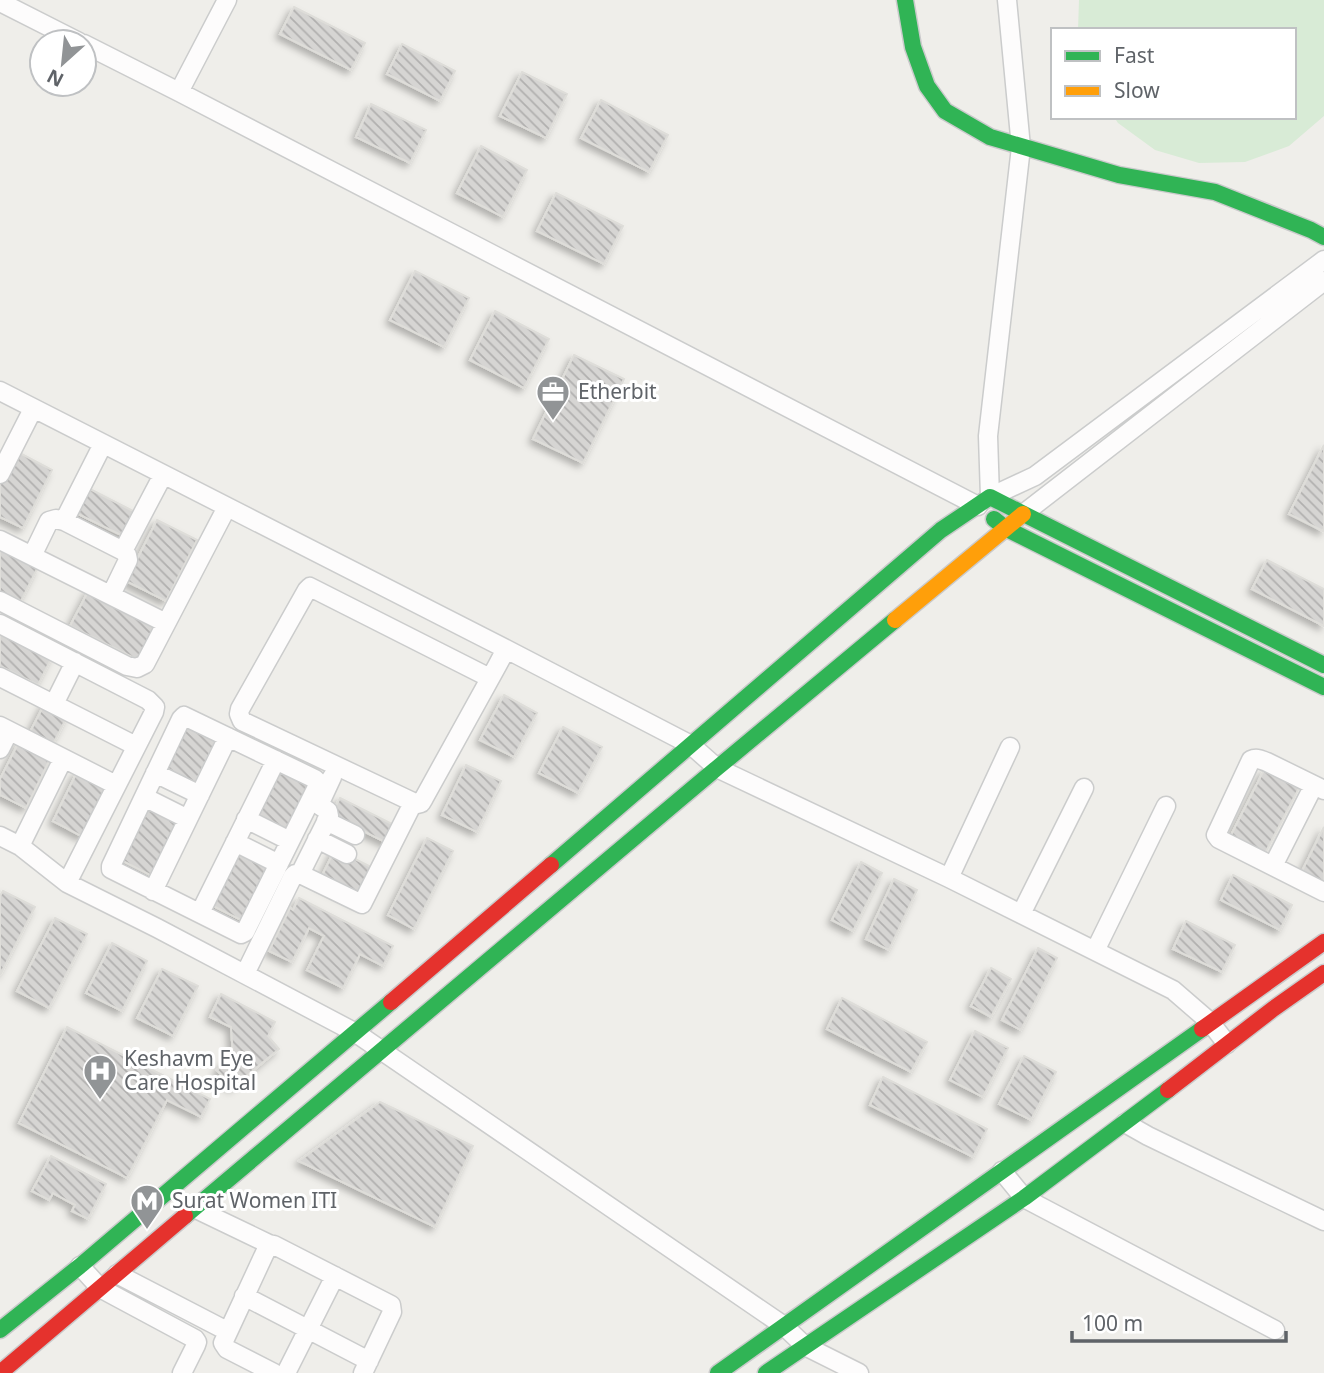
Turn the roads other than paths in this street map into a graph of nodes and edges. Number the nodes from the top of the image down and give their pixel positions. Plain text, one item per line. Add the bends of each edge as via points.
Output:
1 (227, 0) edge
2 (905, 0) edge
3 (1007, 0) edge
4 (0, 2) edge
5 (51, 28) edge
6 (98, 51) edge
7 (179, 92) junction
8 (1021, 146) junction
9 (1324, 237) edge
10 (1324, 260) edge
11 (1324, 281) edge
12 (0, 391) edge
13 (33, 408) junction
14 (103, 444) junction
15 (0, 474) edge
16 (163, 475) junction
17 (984, 501) junction
18 (227, 507) junction
19 (1023, 514) junction
20 (65, 521) junction
21 (1005, 528) junction
22 (0, 540) edge
23 (123, 551) junction
24 (32, 556) junction
25 (111, 595) junction
26 (400, 595) junction
27 (0, 601) edge
28 (418, 604) junction
29 (166, 623) junction
30 (0, 624) edge
31 (385, 624) junction
32 (403, 634) junction
33 (506, 649) junction
34 (75, 662) junction
35 (1324, 666) edge
36 (0, 677) edge
37 (490, 678) junction
38 (1324, 687) edge
39 (54, 704) junction
40 (4, 728) edge
41 (228, 737) junction
42 (136, 746) junction
43 (691, 746) junction
44 (1010, 747) dead end
45 (0, 749) edge
46 (63, 759) junction
47 (276, 760) junction
48 (717, 768) junction
49 (155, 773) junction
50 (332, 777) dead end
51 (116, 785) junction
52 (1319, 787) edge
53 (1084, 788) dead end
54 (200, 795) junction
55 (144, 797) junction
56 (413, 803) junction
57 (1167, 806) dead end
58 (188, 819) junction
59 (246, 819) junction
60 (326, 821) junction
61 (355, 835) dead end
62 (0, 836) edge
63 (317, 839) junction
64 (290, 841) junction
65 (235, 842) junction
66 (20, 846) junction
67 (347, 854) dead end
68 (279, 864) junction
69 (1273, 866) junction
70 (300, 874) junction
71 (948, 878) junction
72 (67, 883) junction
73 (153, 891) junction
74 (1324, 892) edge
75 (185, 906) junction
76 (1021, 914) junction
77 (163, 931) junction
78 (1324, 942) edge
79 (1095, 951) junction
80 (1324, 973) edge
81 (245, 974) junction
82 (1210, 1022) junction
83 (356, 1032) junction
84 (1227, 1044) junction
85 (382, 1051) junction
86 (261, 1113) junction
87 (1125, 1123) junction
88 (281, 1136) junction
89 (1002, 1171) junction
90 (1024, 1198) junction
91 (194, 1208) junction
92 (1324, 1222) edge
93 (269, 1244) junction
94 (80, 1266) junction
95 (117, 1274) junction
96 (335, 1276) junction
97 (100, 1288) junction
98 (244, 1296) junction
99 (784, 1326) junction
100 (308, 1329) junction
101 (0, 1330) edge
102 (1275, 1330) dead end
103 (227, 1331) junction
104 (805, 1346) junction
105 (366, 1367) edge
106 (185, 1372) edge
107 (0, 1373) edge
108 (274, 1373) edge
109 (286, 1373) edge
110 (718, 1373) edge
111 (766, 1373) edge
112 (859, 1373) edge

1 - 7 street
2 - 8 street via 917,60 927,86 945,111 990,138
3 - 8 street
4 - 5 street
6 - 7 street
7 - 17 street
8 - 9 street via 1119,175 1215,192
8 - 17 street
10 - 17 street via 1034,476
11 - 19 street
12 - 13 street
13 - 14 street
13 - 15 street
14 - 16 street
14 - 20 street
16 - 18 street
16 - 23 street
17 - 19 street
17 - 21 street
17 - 43 street via 941,530
18 - 26 street
18 - 29 street
19 - 21 street
19 - 35 street
20 - 23 street
20 - 24 street via 49,522
21 - 38 street
21 - 48 street
22 - 24 street
23 - 25 street via 128,560
24 - 25 street
25 - 29 street
26 - 28 street
26 - 31 street
27 - 29 street via 138,668
28 - 32 street
28 - 33 street
30 - 34 street
31 - 32 street
31 - 56 street via 309,588 239,714 242,721
32 - 37 street
33 - 37 street
33 - 43 street
34 - 39 street
34 - 42 street via 155,707
36 - 39 street
37 - 56 street via 421,803
39 - 42 street
40 - 45 street
40 - 46 street
41 - 47 street
41 - 49 street via 184,716
41 - 54 street
42 - 51 street
43 - 48 street
43 - 83 street
44 - 71 street
46 - 51 street
46 - 66 street
47 - 59 street
47 - 64 street via 319,783
48 - 71 street
48 - 85 street
49 - 54 street
49 - 55 street
50 - 60 street via 319,805 329,814
51 - 72 street
52 - 69 street
52 - 69 street via 1268,762 1251,760 1216,835
53 - 76 street
54 - 58 street
55 - 58 street
55 - 73 street via 111,869
56 - 70 street via 362,904
57 - 79 street
58 - 73 street
59 - 64 street
59 - 65 street
60 - 61 street
60 - 63 street
62 - 66 street
63 - 67 street
63 - 70 street
64 - 68 street
65 - 68 street
65 - 75 street
66 - 72 street
68 - 75 street via 243,933
69 - 74 street
70 - 81 street via 293,876
71 - 76 street
72 - 77 street
73 - 75 street
75 - 77 street
76 - 79 street
77 - 81 street
78 - 82 street
79 - 82 street via 1173,990
80 - 84 street
81 - 83 street
82 - 84 street
82 - 89 street
83 - 85 street
83 - 86 street
84 - 87 street
85 - 88 street
85 - 99 street
86 - 88 street
86 - 94 street
87 - 90 street
87 - 92 street
88 - 91 street
89 - 90 street
89 - 99 street
90 - 102 street
90 - 104 street
91 - 93 street
91 - 95 street
93 - 96 street
93 - 98 street
94 - 97 street
94 - 101 street
95 - 97 street
95 - 103 street
96 - 100 street
96 - 105 street via 393,1308
97 - 106 street via 195,1339
97 - 107 street
98 - 100 street
98 - 103 street
99 - 104 street
99 - 110 street
100 - 105 street
100 - 109 street
103 - 108 street via 223,1343 227,1349
104 - 111 street
104 - 112 street

